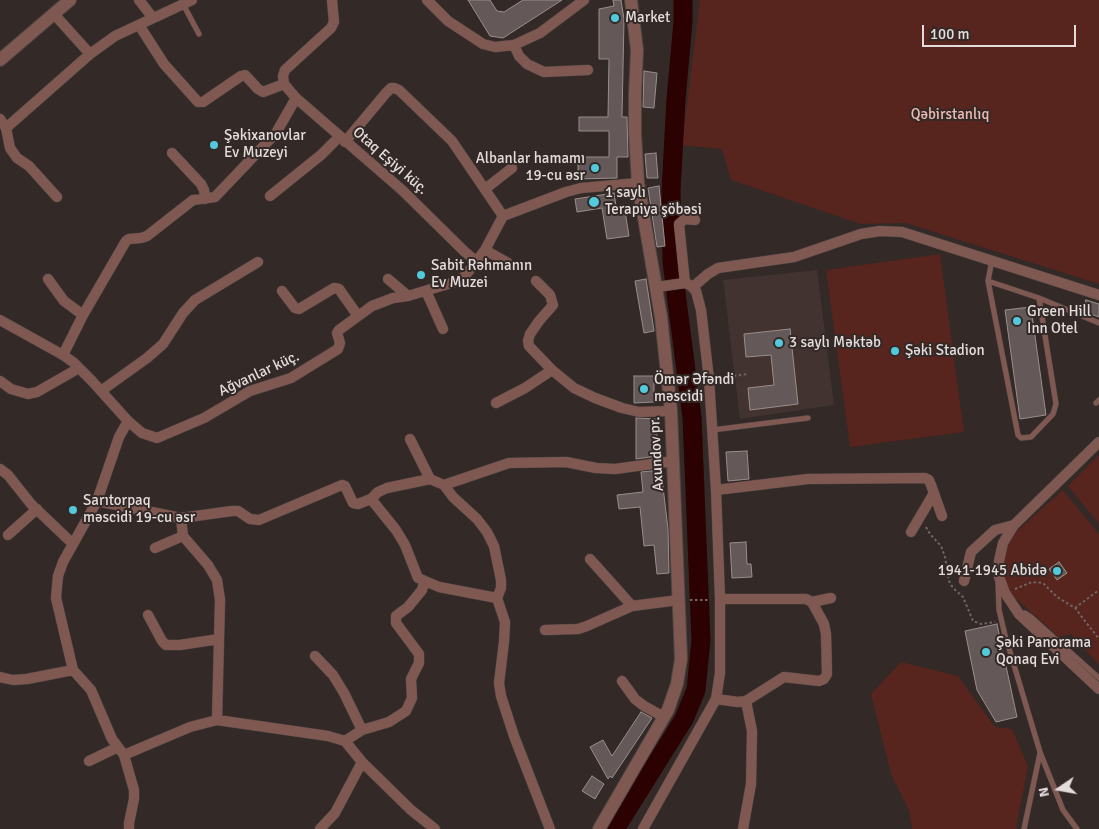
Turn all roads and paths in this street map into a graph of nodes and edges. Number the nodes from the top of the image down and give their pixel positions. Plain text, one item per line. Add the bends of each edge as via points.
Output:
1 (70, 0) edge
2 (139, 0) edge
3 (332, 0) edge
4 (427, 0) edge
5 (584, 0) edge
6 (631, 0) edge
7 (188, 2) edge
8 (54, 14) junction
9 (153, 18) junction
10 (139, 25) junction
11 (199, 34) dead end
12 (514, 45) junction
13 (90, 54) junction
14 (0, 60) edge
15 (588, 70) dead end
16 (284, 84) junction
17 (296, 98) junction
18 (3, 123) edge
19 (342, 139) junction
20 (172, 152) dead end
21 (512, 168) dead end
22 (638, 183) junction
23 (485, 189) junction
24 (270, 196) dead end
25 (57, 197) dead end
26 (205, 199) junction
27 (503, 216) junction
28 (696, 220) dead end
29 (484, 250) junction
30 (992, 260) junction
31 (476, 261) junction
32 (258, 262) dead end
33 (508, 263) dead end
34 (48, 279) dead end
35 (388, 279) dead end
36 (536, 281) dead end
37 (988, 282) junction
38 (689, 285) junction
39 (662, 286) junction
40 (282, 290) dead end
41 (426, 291) junction
42 (1099, 295) edge
43 (408, 296) junction
44 (1038, 298) junction
45 (83, 315) junction
46 (358, 316) junction
47 (0, 320) edge
48 (1099, 323) edge
49 (443, 328) dead end
50 (63, 355) junction
51 (79, 368) junction
52 (552, 370) junction
53 (748, 374) dead end
54 (709, 379) junction
55 (0, 381) edge
56 (101, 391) junction
57 (496, 403) dead end
58 (671, 411) junction
59 (808, 418) dead end
60 (128, 421) junction
61 (712, 430) junction
62 (410, 439) dead end
63 (1099, 442) edge
64 (674, 461) junction
65 (0, 468) edge
66 (430, 479) junction
67 (444, 485) junction
68 (716, 490) junction
69 (934, 492) junction
70 (371, 498) junction
71 (97, 501) junction
72 (37, 509) junction
73 (942, 516) dead end
74 (181, 518) junction
75 (1014, 525) junction
76 (911, 532) dead end
77 (8, 535) dead end
78 (183, 536) junction
79 (73, 544) junction
80 (155, 548) dead end
81 (590, 559) dead end
82 (999, 577) junction
83 (964, 581) dead end
84 (424, 582) junction
85 (1099, 590) edge
86 (1005, 593) junction
87 (496, 598) junction
88 (831, 598) dead end
89 (719, 599) junction
90 (684, 600) junction
91 (812, 602) junction
92 (632, 606) junction
93 (1075, 608) junction
94 (1019, 614) junction
95 (148, 615) dead end
96 (545, 630) dead end
97 (219, 640) junction
98 (1099, 640) edge
99 (316, 656) dead end
100 (72, 670) junction
101 (0, 677) edge
102 (1099, 678) edge
103 (622, 681) dead end
104 (1099, 689) edge
105 (716, 699) junction
106 (746, 701) junction
107 (664, 718) junction
108 (217, 720) junction
109 (362, 730) junction
110 (345, 741) junction
111 (121, 751) junction
112 (1040, 752) junction
113 (89, 761) dead end
114 (362, 762) junction
115 (129, 829) edge
116 (320, 829) edge
117 (436, 829) edge
118 (550, 829) edge
119 (599, 829) edge
120 (644, 829) edge
121 (743, 829) edge
122 (1024, 829) edge
123 (1077, 829) edge

1 - 8 street
2 - 9 street
3 - 16 street via 334,22 331,28 285,70
4 - 12 street via 448,21 483,44 495,48
5 - 12 street via 540,33
6 - 22 street, Axundov pr. via 637,50 635,134
7 - 9 street
7 - 11 lane
8 - 13 street
8 - 14 street
9 - 10 street
10 - 13 street via 115,36
10 - 16 street via 164,64 198,102 204,102 240,76 246,75 263,92
12 - 15 street via 527,64 544,72
13 - 18 street
16 - 17 street, Otaq Eşiyi küç.
17 - 19 street, Otaq Eşiyi küç.
17 - 26 street via 276,133 262,149 215,197
18 - 25 street via 10,148 17,158 29,166
19 - 23 street via 394,88 452,142
19 - 24 street
19 - 31 street, Otaq Eşiyi küç. via 402,190
20 - 26 street via 201,184
21 - 23 street
22 - 27 street via 581,188
22 - 39 street, Axundov pr.
23 - 27 street
26 - 45 street via 193,200 147,236 126,241
27 - 29 street, Ağvanlar küç.
28 - 38 street via 685,220 679,224
29 - 31 street, Ağvanlar küç.
29 - 33 street
30 - 37 lane
30 - 38 street via 902,232 880,231 861,234 794,257 718,268
30 - 42 street
31 - 41 street, Ağvanlar küç. via 458,281
32 - 56 street via 196,300 163,344
34 - 45 street via 64,301
35 - 43 street
36 - 52 street via 550,295 553,306 539,321 528,341
37 - 44 lane
37 - 44 lane via 1018,435 1022,438 1031,437 1053,414 1056,404
38 - 39 street
38 - 54 street via 698,298
39 - 58 street, Axundov pr.
40 - 46 street via 299,309 334,288 339,289
41 - 43 street, Ağvanlar küç.
41 - 49 street
43 - 46 street, Ağvanlar küç. via 382,301
44 - 48 lane
45 - 50 street
46 - 60 street, Ağvanlar küç. via 337,333 338,349 299,374 250,392 165,436 150,437
47 - 50 street
50 - 51 street
51 - 55 street via 28,394 10,389
51 - 56 street
52 - 57 street
52 - 58 street via 574,388 622,408 639,412
53 - 54 path
54 - 61 street
56 - 60 street
58 - 64 street, Axundov pr.
59 - 61 lane
60 - 71 street via 119,437
61 - 68 street
62 - 66 street
63 - 75 street
64 - 67 street via 615,469 566,462 510,463
64 - 90 street, Axundov pr.
65 - 72 street
66 - 67 street
66 - 70 street via 387,488
67 - 87 street via 488,532 501,580
68 - 69 street via 808,479 925,478
68 - 89 street
69 - 73 street
69 - 76 street
70 - 74 street via 353,503 342,485 258,520 232,511
70 - 84 street via 396,530 415,574
71 - 74 street
71 - 79 street
72 - 77 street
72 - 79 street
74 - 78 street
75 - 82 street via 1003,543 998,561
75 - 83 street via 995,530 971,552
78 - 80 street
78 - 97 street via 217,580
79 - 100 street via 58,576 56,598
81 - 92 street
82 - 86 street
82 - 112 lane via 999,610
84 - 87 street
84 - 109 street via 422,590 408,607 396,616 396,623 419,654 419,663 411,680 412,698 406,711 389,722
85 - 93 path
86 - 93 path via 1032,582 1043,583
86 - 94 street
87 - 118 street via 505,622 499,683 501,696
88 - 91 street
89 - 90 path
89 - 91 street via 806,599
89 - 105 street via 720,673
90 - 92 street
90 - 107 street, Axundov pr. via 679,671
91 - 106 street via 826,634 827,674 824,679 784,677
92 - 96 street via 578,629
93 - 98 path
94 - 102 lane via 1031,617
94 - 104 street
95 - 97 street via 166,645
97 - 108 street
99 - 109 street via 333,675
100 - 101 street via 27,679
100 - 111 street via 91,690 104,724
103 - 107 street via 635,699
105 - 106 street
105 - 120 street
106 - 121 street via 752,731 750,784
107 - 119 street, Axundov pr.
108 - 110 street
108 - 111 street
109 - 110 street
110 - 114 street
111 - 113 street
111 - 115 street via 134,790
112 - 122 lane
112 - 123 lane via 1063,810
114 - 116 street via 335,813
114 - 117 street via 411,810

